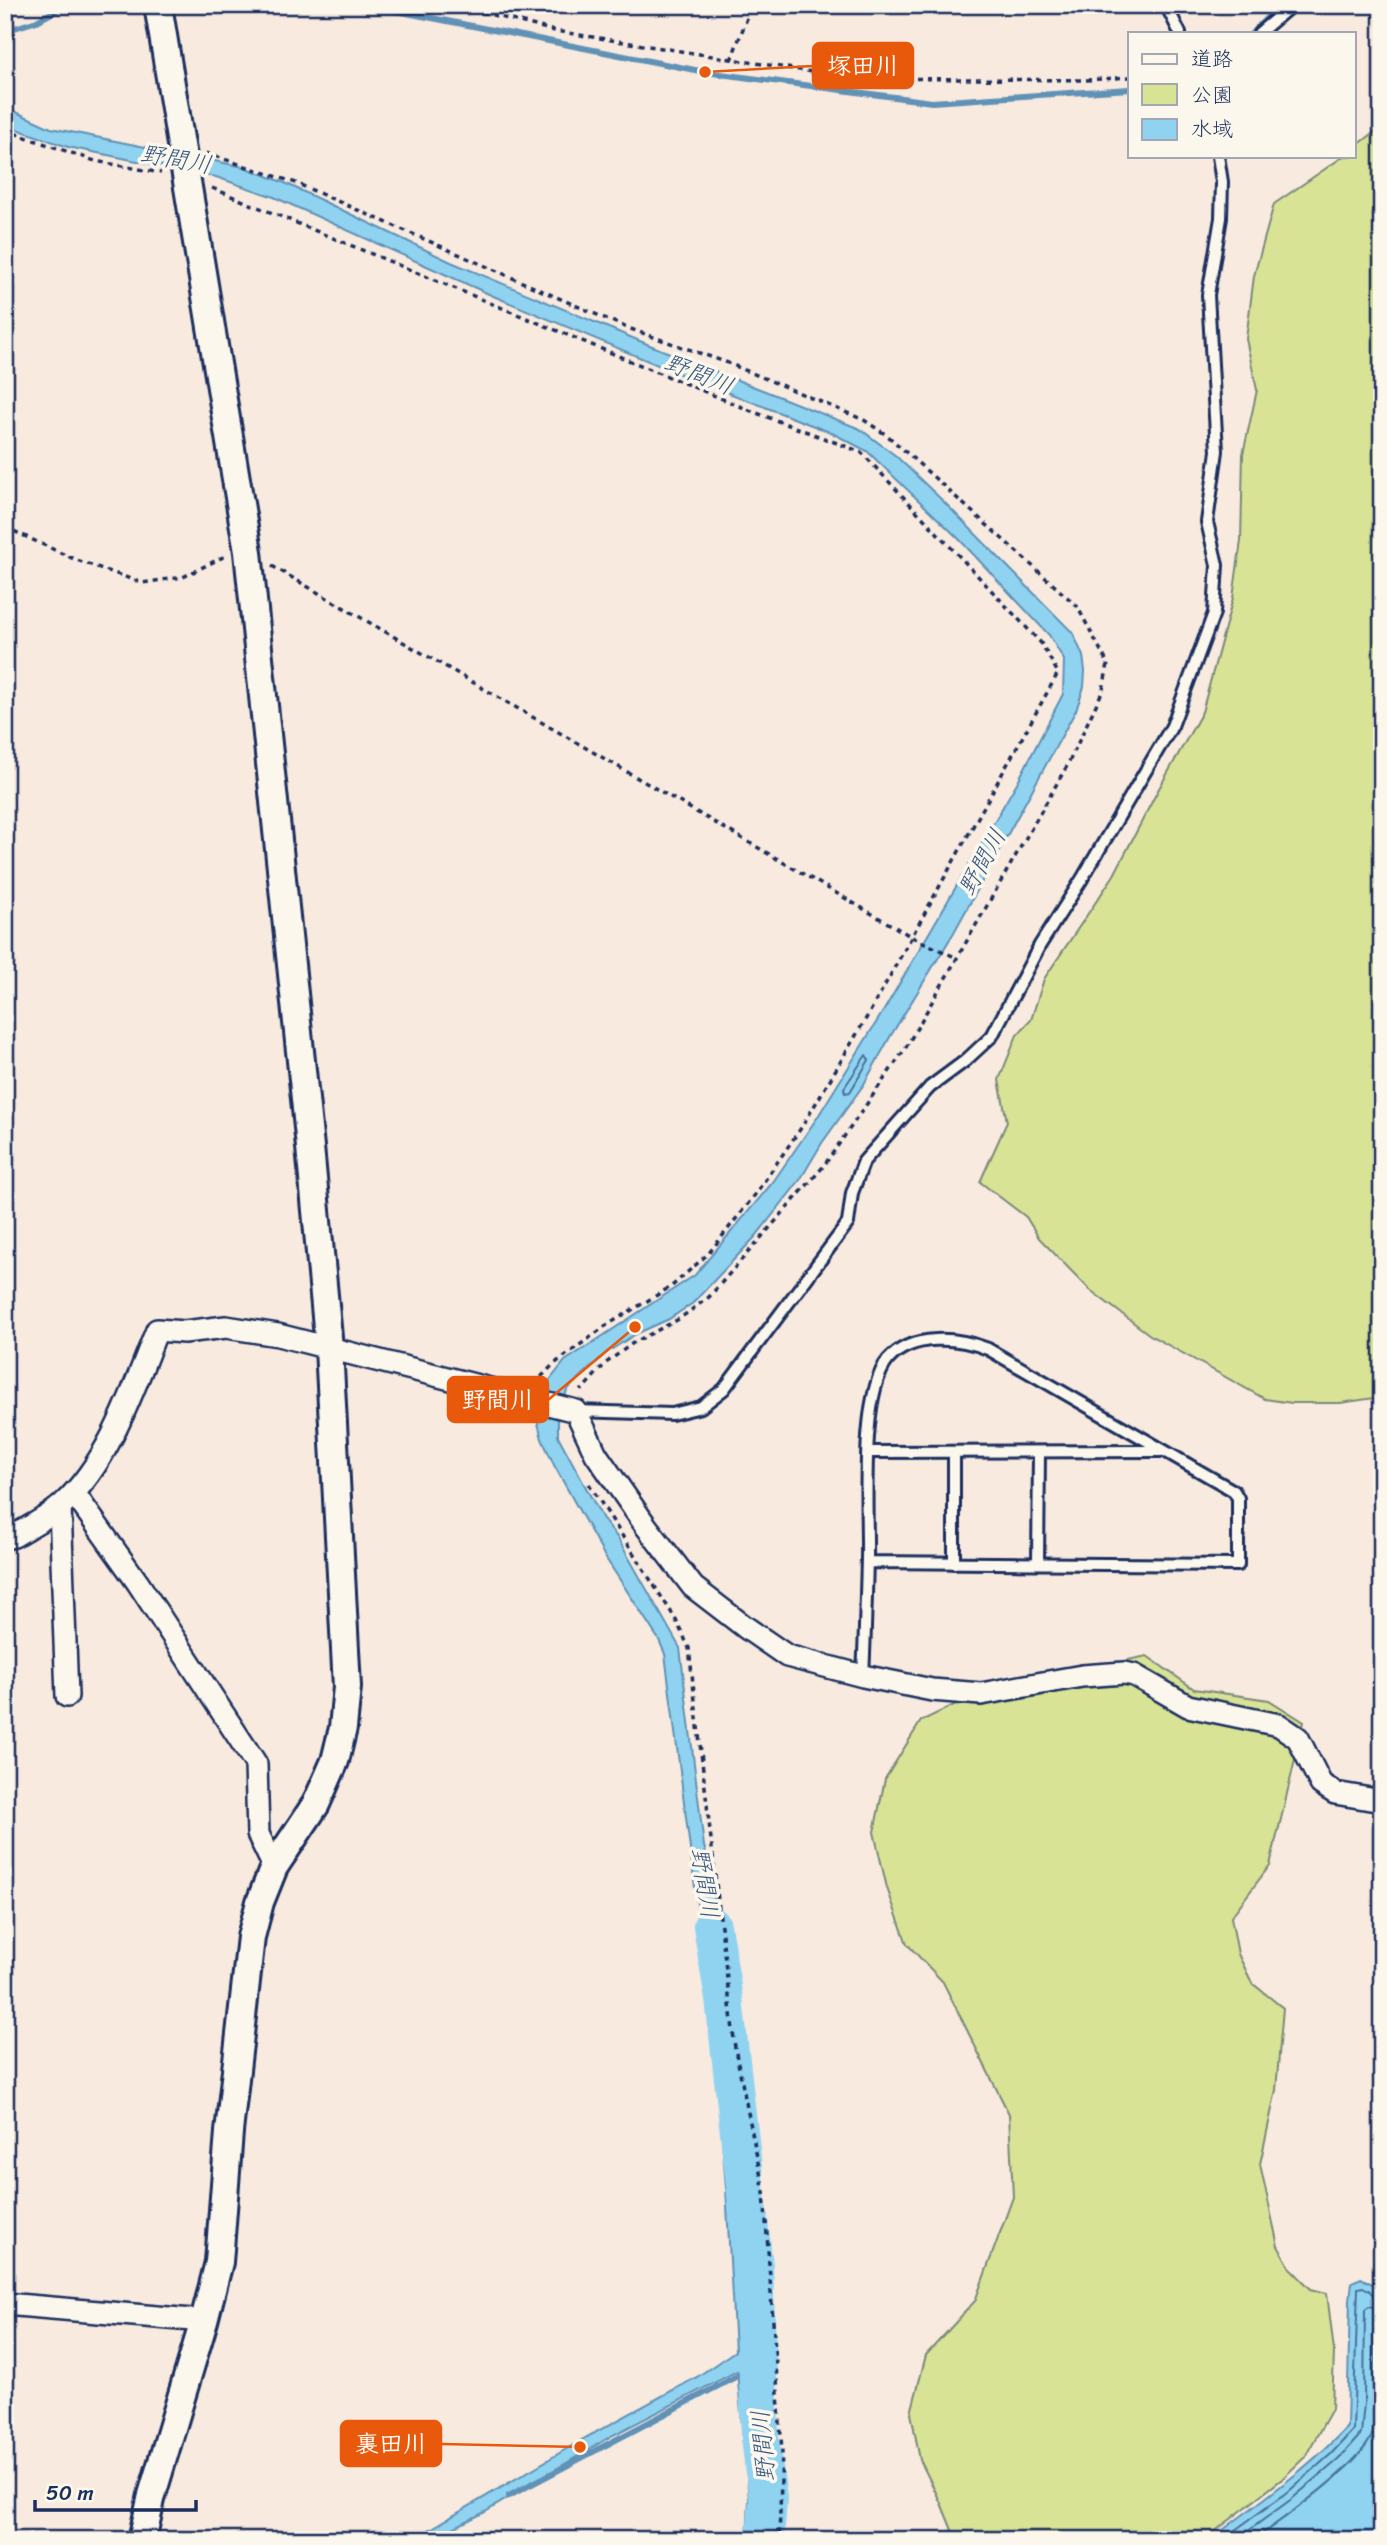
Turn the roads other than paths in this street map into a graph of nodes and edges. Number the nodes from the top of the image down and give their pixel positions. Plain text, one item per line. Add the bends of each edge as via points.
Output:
1 (158, 5) edge
2 (1166, 5) edge
3 (1292, 5) edge
4 (1180, 32) edge
5 (1260, 32) edge
6 (1218, 158) edge
7 (329, 1348) junction
8 (576, 1411) junction
9 (1164, 1451) junction
10 (868, 1452) junction
11 (954, 1452) junction
12 (1039, 1452) junction
13 (67, 1500) junction
14 (5, 1538) edge
15 (867, 1562) junction
16 (954, 1563) junction
17 (1038, 1563) junction
18 (863, 1676) junction
19 (67, 1696) dead end
20 (1382, 1801) edge
21 (274, 1867) junction
22 (5, 2304) edge
23 (204, 2321) junction
24 (142, 2540) edge

1 - 7 street via 248,552
2 - 4 lane
3 - 5 lane
6 - 8 lane via 1221,218 1208,295 1217,451 1207,522 1217,565 1214,613 1172,726 1040,945 992,1037 930,1087 883,1136 864,1161 852,1193 848,1223 724,1389 701,1407 672,1414
7 - 8 street
7 - 13 street via 226,1327 157,1330 126,1407 98,1459
7 - 21 street via 347,1688 343,1728 335,1761 316,1804
8 - 18 street via 596,1454 693,1587 787,1656
9 - 10 lane via 988,1349 961,1341 933,1340 903,1348 879,1375
9 - 12 lane
9 - 17 lane via 1234,1491 1238,1498 1238,1565
10 - 11 lane
10 - 15 lane
11 - 12 lane
11 - 16 lane
12 - 17 lane
13 - 14 street
13 - 19 street
13 - 21 street via 138,1584 256,1764 258,1834
15 - 16 lane
15 - 18 lane
16 - 17 lane
18 - 20 street via 981,1694 1124,1672 1188,1706 1279,1725 1298,1738 1321,1784 1335,1793
21 - 23 street via 251,1937 219,2262
22 - 23 street
23 - 24 street

